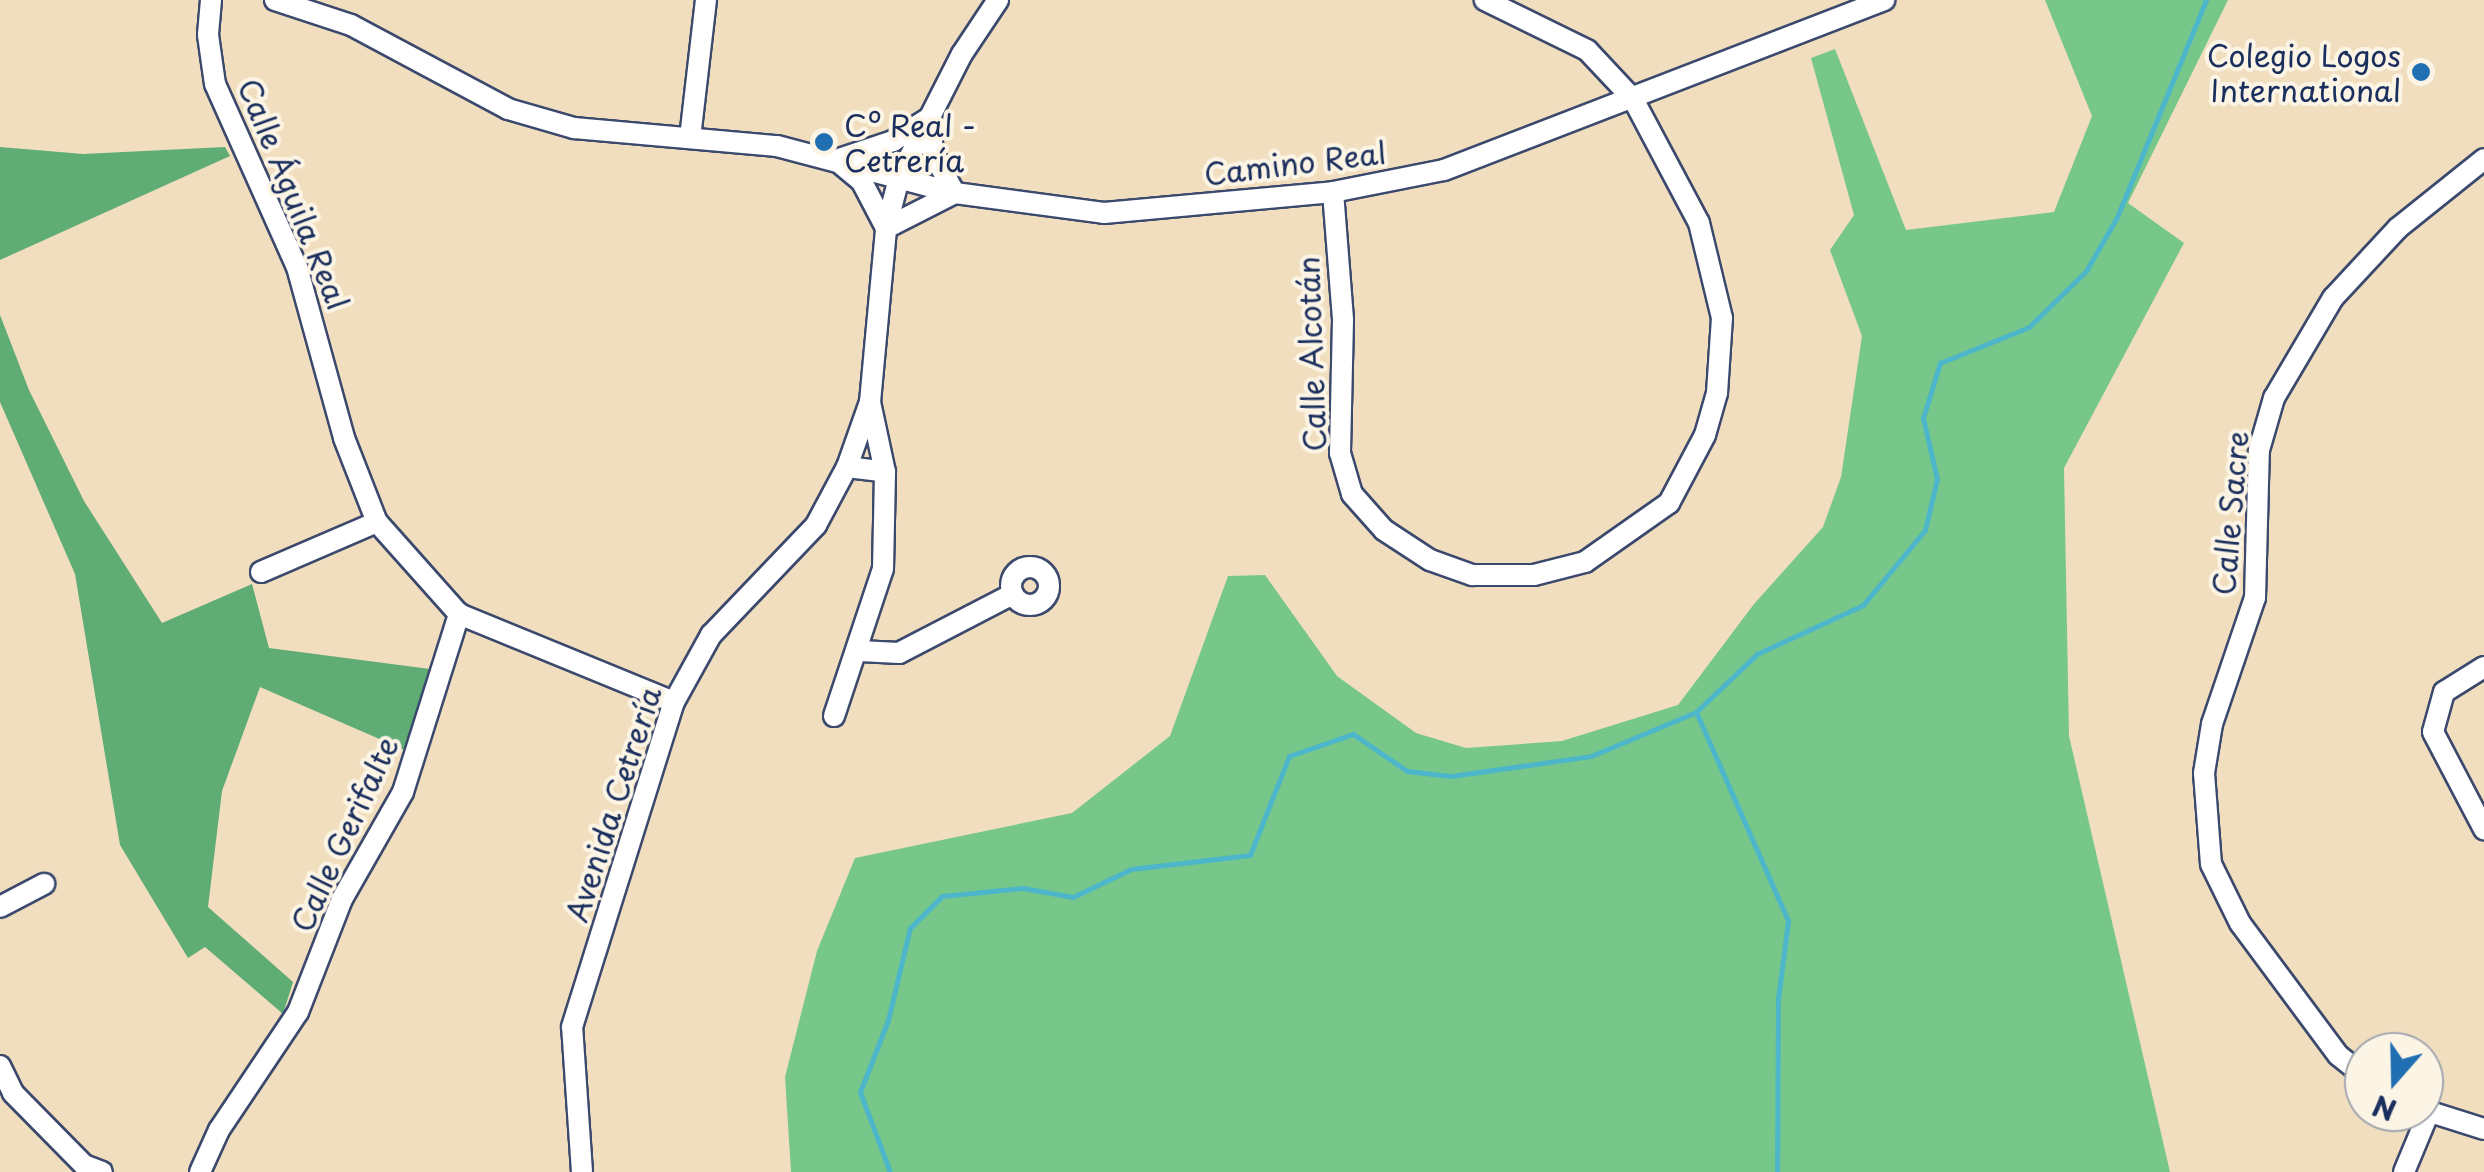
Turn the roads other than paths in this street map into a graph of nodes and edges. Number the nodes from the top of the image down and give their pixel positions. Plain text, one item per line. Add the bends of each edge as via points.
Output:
1 (211, 0) edge
2 (275, 0) edge
3 (706, 0) edge
4 (998, 0) edge
5 (1485, 0) edge
6 (1884, 0) edge
7 (1632, 99) junction
8 (929, 118) junction
9 (690, 138) junction
10 (2484, 159) edge
11 (836, 160) junction
12 (900, 178) junction
13 (1333, 192) junction
14 (955, 193) junction
15 (886, 228) junction
16 (870, 402) junction
17 (846, 467) junction
18 (885, 472) junction
19 (377, 522) junction
20 (261, 572) dead end
21 (1013, 594) dead end
22 (459, 614) junction
23 (860, 650) junction
24 (2484, 668) edge
25 (674, 702) junction
26 (834, 716) dead end
27 (2484, 829) edge
28 (44, 884) dead end
29 (0, 907) edge
30 (2344, 1060) edge
31 (0, 1066) edge
32 (2444, 1117) edge
33 (2484, 1130) edge
34 (2418, 1132) edge
35 (102, 1172) edge
36 (200, 1172) edge
37 (582, 1172) edge
38 (2404, 1172) edge

1 - 19 street, Calle Águila Real via 215,84 297,267 344,438
2 - 9 street, Camino Real via 351,24 508,110 574,128
3 - 9 street
4 - 8 street, Avenida Cetrería
5 - 7 street, Calle Alcotán via 1587,50
6 - 7 street, Camino Real
7 - 13 street, Camino Real via 1444,170
7 - 13 street, Calle Alcotán via 1699,224 1716,274 1722,318 1717,393 1705,435 1669,503 1585,562 1534,574 1472,576 1430,560 1384,530 1352,494 1340,453 1343,320
8 - 11 street via 893,141
8 - 12 street, Avenida Cetrería
8 - 14 street via 932,154
9 - 11 street, Camino Real via 777,146
10 - 30 street, Calle Sacre via 2398,228 2333,298 2274,398 2259,450 2255,598 2212,724 2204,773 2211,864 2240,923
11 - 12 street, Camino Real
11 - 15 street via 862,182
12 - 14 street, Camino Real
12 - 15 street, Avenida Cetrería
13 - 14 street, Camino Real via 1104,213
14 - 15 street
15 - 16 street, Avenida Cetrería
16 - 17 street, Avenida Cetrería
16 - 18 street
17 - 18 street
17 - 25 street, Avenida Cetrería via 816,526 712,635
18 - 23 street via 882,570
19 - 20 street
19 - 22 street, Calle Águila Real
21 - 23 street via 900,653
22 - 25 street, Calle Águila Real
22 - 36 street, Calle Gerifalte via 403,792 342,899 298,1012 219,1130
23 - 26 street
24 - 27 street via 2444,692 2433,732
25 - 37 street, Avenida Cetrería via 572,1027
28 - 29 street
31 - 35 street via 13,1093 84,1164
32 - 33 street
34 - 38 street

